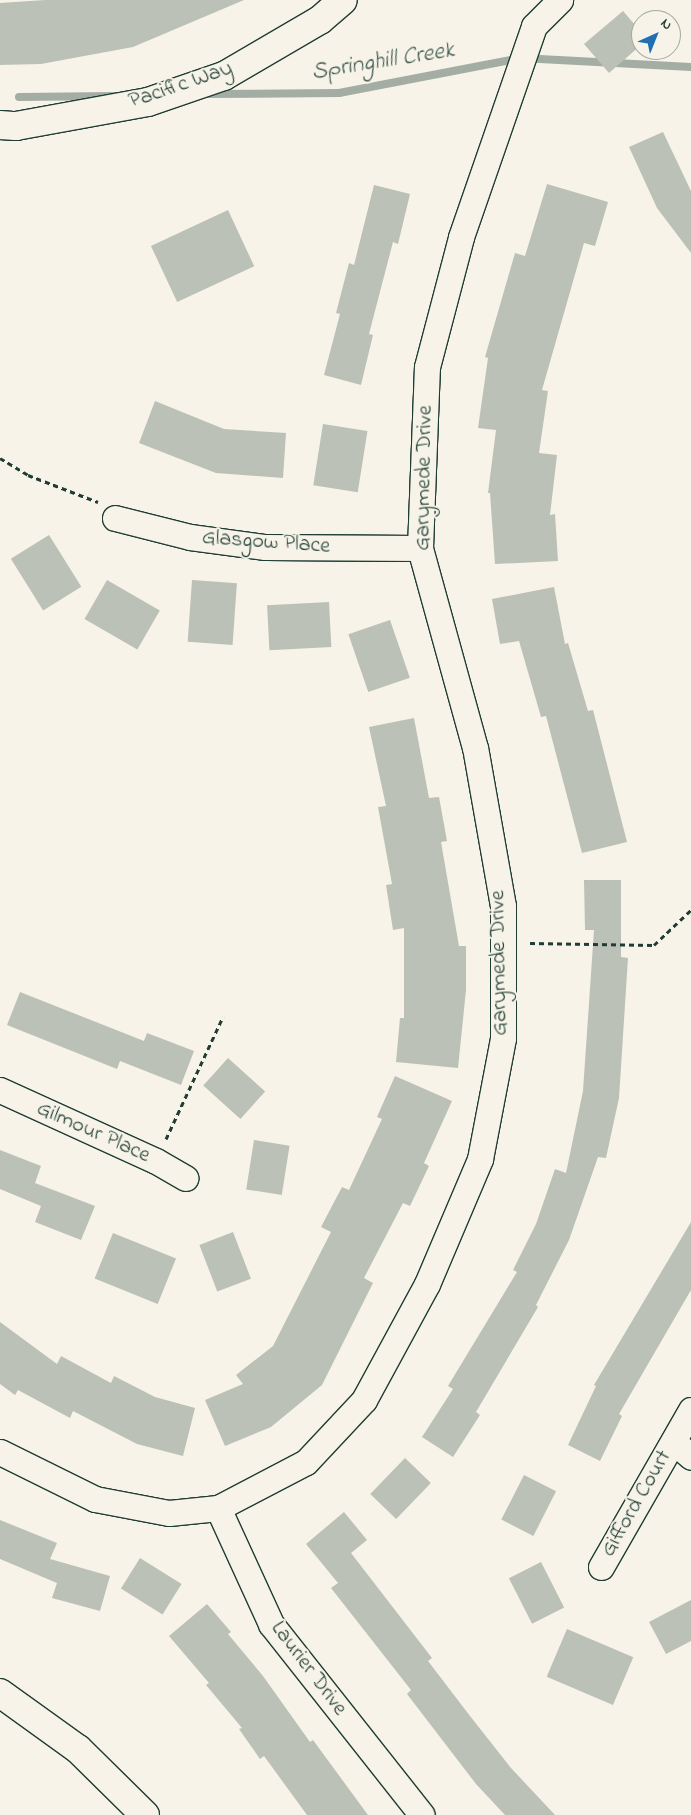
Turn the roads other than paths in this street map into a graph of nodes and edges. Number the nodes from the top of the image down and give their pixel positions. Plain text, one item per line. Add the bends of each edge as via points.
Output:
1 (343, 0) edge
2 (560, 0) edge
3 (0, 126) edge
4 (109, 511) road end
5 (420, 548) junction
6 (0, 1090) edge
7 (186, 1178) dead end
8 (691, 1410) edge
9 (683, 1450) edge
10 (0, 1452) edge
11 (218, 1508) junction
12 (601, 1567) dead end
13 (0, 1693) edge
14 (145, 1815) edge
15 (422, 1815) edge

1 - 3 main road, Pacific Way via 320,20 224,76 148,102 16,126
2 - 5 street, Garymede Drive via 534,26 460,237 427,367
4 - 5 street, Glasgow Place via 190,537 265,547
5 - 11 street, Garymede Drive via 475,748 503,906 502,1038 480,1159 427,1284 364,1400 306,1462
6 - 7 street, Gilmour Place via 156,1161
8 - 9 street, Gifford Court
9 - 12 street, Gifford Court
10 - 11 street, Garymede Drive via 95,1499 169,1513
11 - 15 street, Laurier Drive via 271,1624
13 - 14 main road via 78,1749

